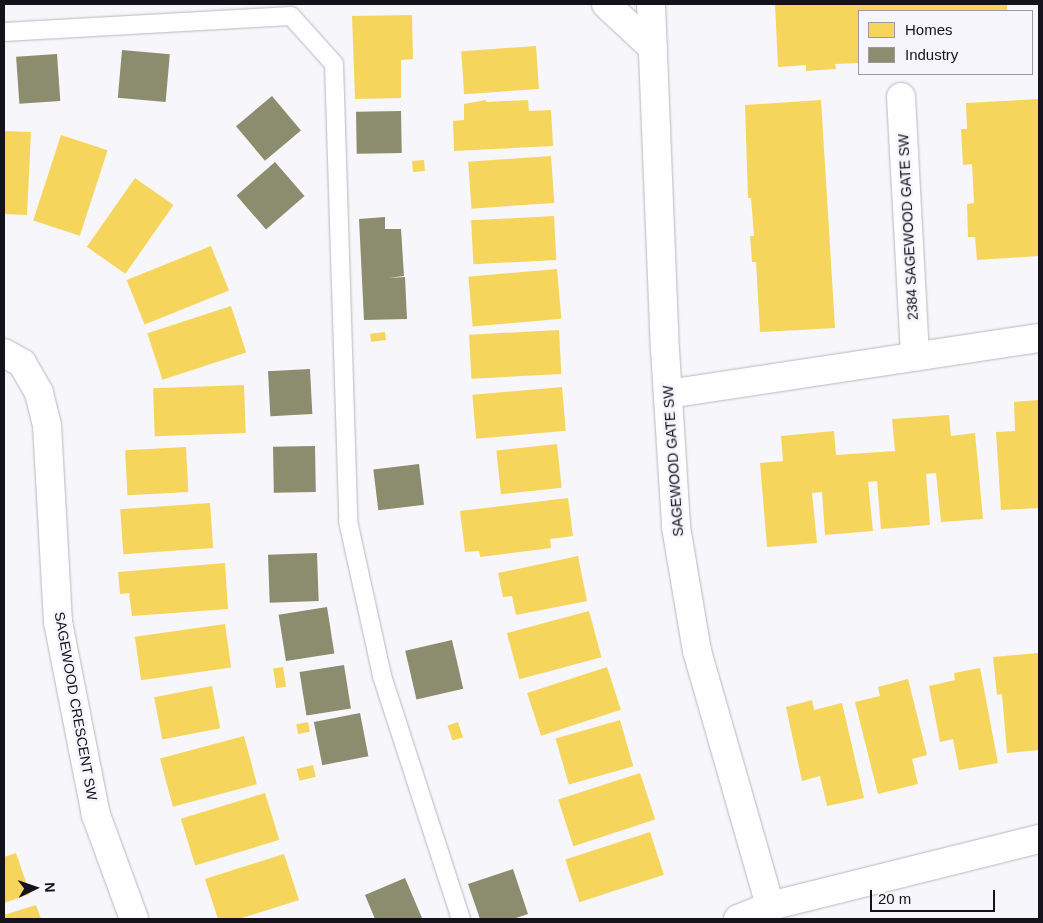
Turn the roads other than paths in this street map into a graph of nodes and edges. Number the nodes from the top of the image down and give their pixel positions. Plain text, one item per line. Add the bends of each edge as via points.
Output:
1 (606, 4) edge
2 (651, 4) edge
3 (4, 32) edge
4 (653, 48) junction
5 (901, 97) dead end
6 (1039, 338) edge
7 (4, 353) edge
8 (915, 357) junction
9 (668, 394) junction
10 (1039, 839) edge
11 (770, 906) junction
12 (134, 919) edge
13 (460, 919) edge
14 (738, 919) edge

1 - 4 street
2 - 4 street, SAGEWOOD GATE SW
3 - 13 lane via 291,16 334,64 348,521 382,676
4 - 9 street, SAGEWOOD GATE SW
5 - 8 street, 2384 SAGEWOOD GATE SW
6 - 8 street
7 - 12 street, SAGEWOOD CRESCENT SW via 22,363 39,393 47,425 58,622 96,815
8 - 9 street
9 - 11 street, SAGEWOOD GATE SW via 676,527 697,651
10 - 11 street
11 - 14 street

